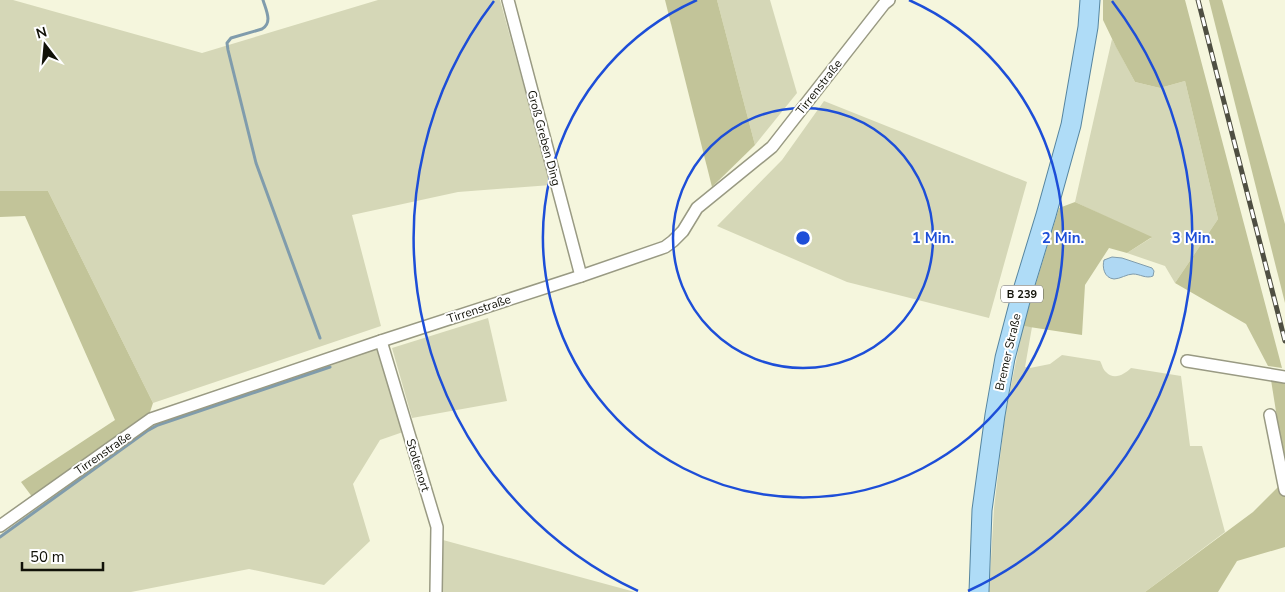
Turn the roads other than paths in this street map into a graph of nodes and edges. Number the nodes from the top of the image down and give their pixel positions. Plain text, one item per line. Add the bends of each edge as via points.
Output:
1 (508, 0) edge
2 (889, 0) edge
3 (1090, 0) edge
4 (581, 276) junction
5 (381, 341) junction
6 (1187, 362) dead end
7 (1285, 377) edge
8 (1270, 415) dead end
9 (1285, 490) edge
10 (0, 526) edge
11 (436, 592) edge
12 (979, 592) edge

1 - 4 street, Groß Greben Ding
2 - 4 street, Tirrenstraße via 772,147 697,208 673,241
3 - 12 main road, Bremer Straße / B 239 via 1071,125 1005,358 982,510
4 - 5 street, Tirrenstraße
5 - 10 street, Tirrenstraße via 151,419
5 - 11 street, Stoltenort via 437,527
6 - 7 street
8 - 9 street

